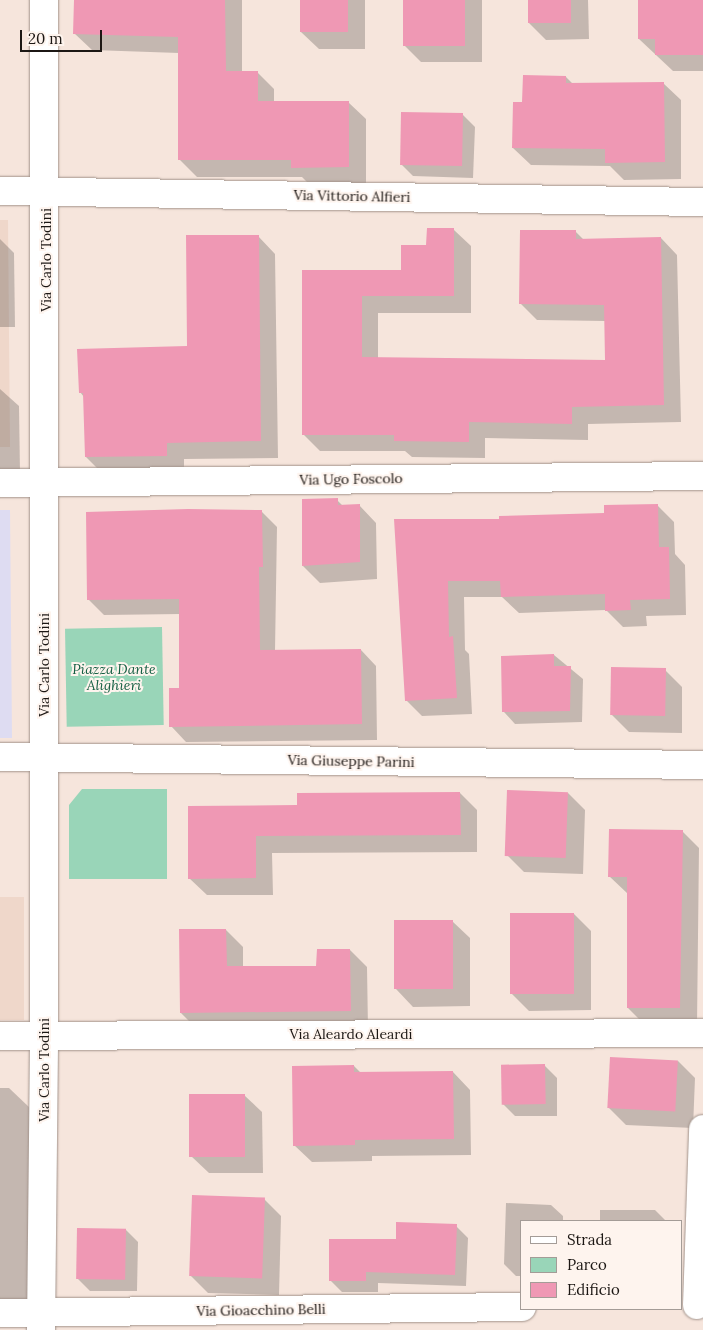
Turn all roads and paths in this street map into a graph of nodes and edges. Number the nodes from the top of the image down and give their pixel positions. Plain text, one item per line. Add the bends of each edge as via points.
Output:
1 (44, 0) edge
2 (0, 191) edge
3 (46, 191) junction
4 (703, 202) edge
5 (703, 476) edge
6 (45, 482) junction
7 (0, 483) edge
8 (0, 757) edge
9 (44, 757) junction
10 (703, 765) edge
11 (703, 1033) edge
12 (44, 1035) junction
13 (0, 1036) edge
14 (703, 1129) edge
15 (520, 1307) edge
16 (694, 1308) edge
17 (0, 1314) edge
18 (41, 1321) edge

1 - 3 street, Via Carlo Todini
2 - 3 street, Via Vittorio Alfieri
3 - 4 street, Via Vittorio Alfieri
3 - 6 street, Via Carlo Todini
5 - 6 street, Via Ugo Foscolo
6 - 7 street, Via Ugo Foscolo
6 - 9 street, Via Carlo Todini
8 - 9 street, Via Giuseppe Parini
9 - 10 street, Via Giuseppe Parini
9 - 12 street, Via Carlo Todini
11 - 12 street, Via Aleardo Aleardi
12 - 13 street, Via Aleardo Aleardi
12 - 18 street, Via Carlo Todini
14 - 16 street
15 - 18 street, Via Gioacchino Belli
17 - 18 street, Via Gioacchino Belli

